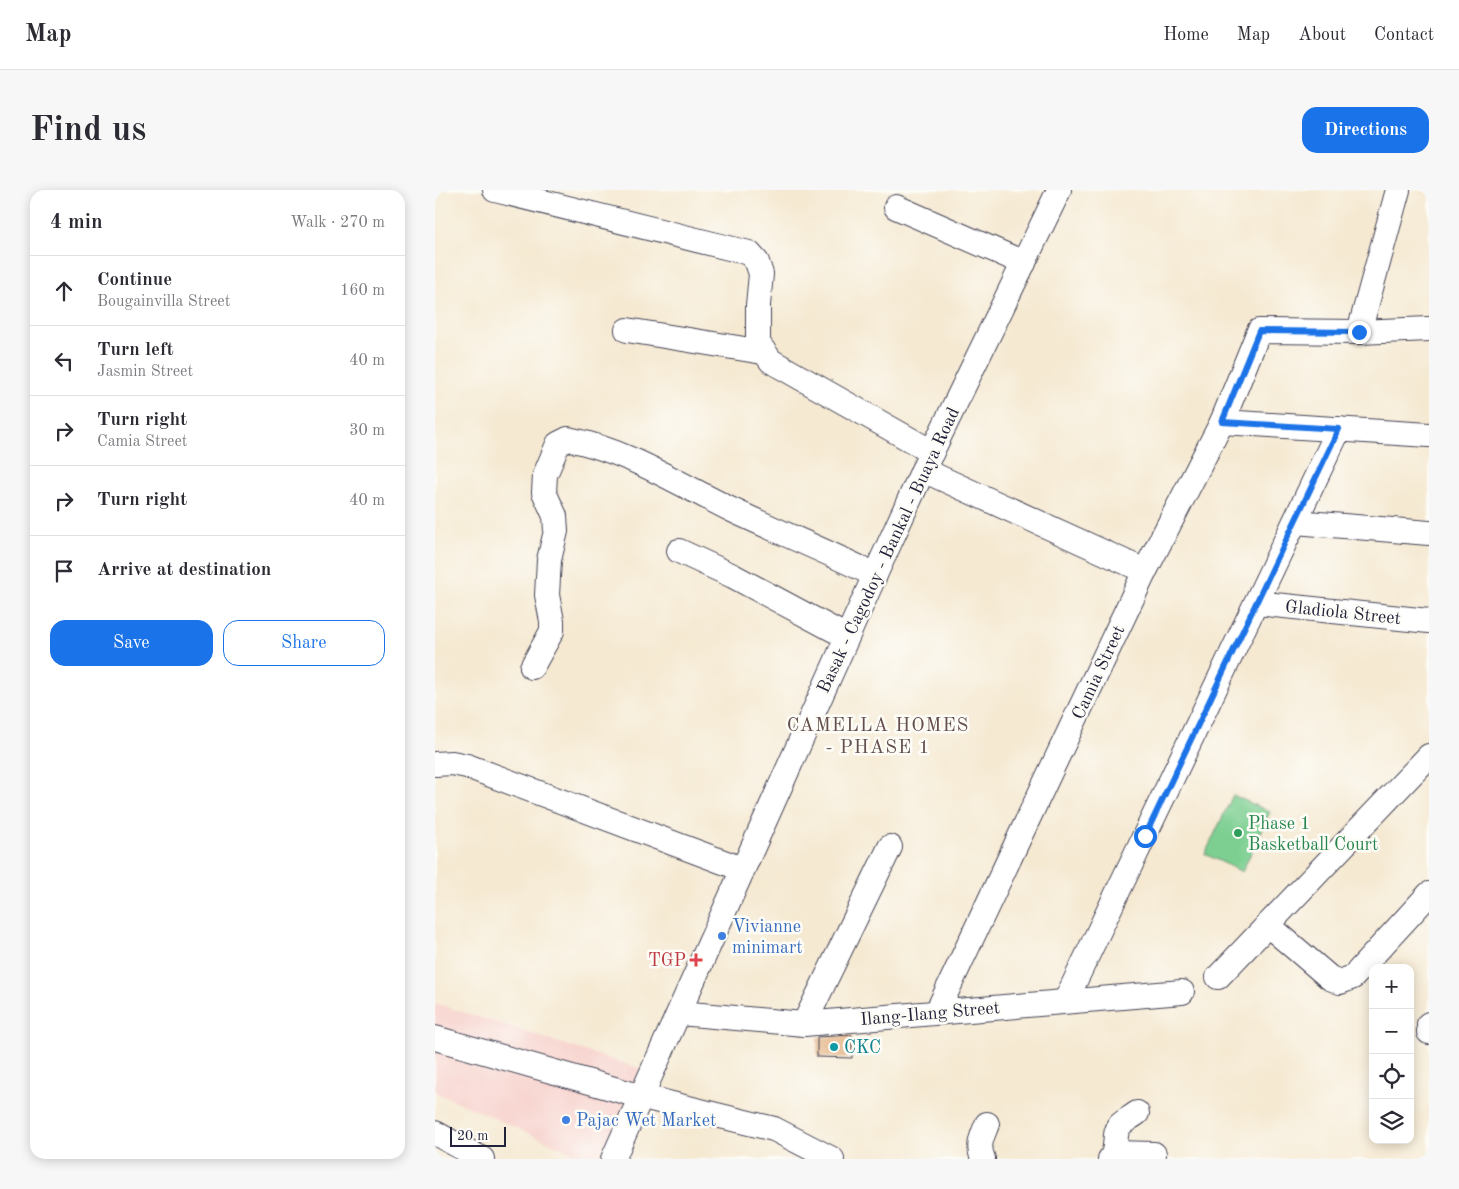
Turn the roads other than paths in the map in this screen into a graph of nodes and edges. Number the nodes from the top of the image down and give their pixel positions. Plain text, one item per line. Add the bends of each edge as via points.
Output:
1 (495, 190) edge
2 (1059, 190) edge
3 (1398, 190) edge
4 (896, 207) dead end
5 (1024, 263) junction
6 (1429, 329) edge
7 (627, 330) dead end
8 (1359, 332) junction
9 (763, 352) junction
10 (1222, 422) junction
11 (1339, 429) junction
12 (1429, 435) edge
13 (928, 461) junction
14 (1295, 522) junction
15 (1429, 533) edge
16 (679, 551) dead end
17 (1145, 571) junction
18 (875, 575) junction
19 (1256, 603) junction
20 (1429, 621) edge
21 (847, 637) junction
22 (533, 667) dead end
23 (1429, 756) edge
24 (435, 764) edge
25 (891, 847) dead end
26 (742, 870) junction
27 (1429, 894) edge
28 (1268, 925) junction
29 (1218, 977) dead end
30 (1182, 992) dead end
31 (1066, 1000) junction
32 (937, 1012) junction
33 (679, 1013) junction
34 (804, 1024) junction
35 (1429, 1024) edge
36 (1429, 1031) edge
37 (435, 1038) edge
38 (639, 1096) junction
39 (1137, 1113) dead end
40 (987, 1124) dead end
41 (435, 1133) edge
42 (1154, 1154) dead end
43 (1113, 1156) edge
44 (482, 1159) edge
45 (613, 1159) edge
46 (832, 1159) edge
47 (983, 1159) edge

1 - 9 street via 749,253 761,274 758,343
2 - 5 street, Basak - Cagodoy - Bankal - Buaya Road
3 - 8 street
4 - 5 street
5 - 13 street, Basak - Cagodoy - Bankal - Buaya Road
6 - 8 street
7 - 9 street
8 - 10 street, Camia Street via 1259,331
9 - 13 street via 771,361
10 - 11 street
10 - 17 street, Camia Street
11 - 12 street
11 - 14 street
13 - 17 street
13 - 18 street, Basak - Cagodoy - Bankal - Buaya Road
14 - 15 street
14 - 19 street
16 - 21 street
17 - 32 street, Camia Street
18 - 21 street, Basak - Cagodoy - Bankal - Buaya Road
18 - 22 street via 734,511 624,456 568,438 558,444 545,476 544,492 555,516 556,531 549,560 547,595 552,621 551,631
19 - 20 street, Gladiola Street
19 - 31 street
21 - 26 street, Basak - Cagodoy - Bankal - Buaya Road
23 - 28 street
24 - 26 street via 467,766
25 - 34 street
26 - 33 street, Basak - Cagodoy - Bankal - Buaya Road
27 - 28 street via 1353,977 1340,982 1329,978
28 - 29 street
30 - 31 street, Ilang-Ilang Street
31 - 32 street, Ilang-Ilang Street
32 - 34 street, Ilang-Ilang Street
33 - 34 street, Ilang-Ilang Street
33 - 38 street, Basak - Cagodoy - Bankal - Buaya Road
35 - 36 street
37 - 38 street
38 - 45 street, Basak - Cagodoy - Bankal - Buaya Road
38 - 46 street via 774,1129
39 - 43 street via 1120,1126
40 - 47 street via 979,1142
41 - 44 street
42 - 43 street

